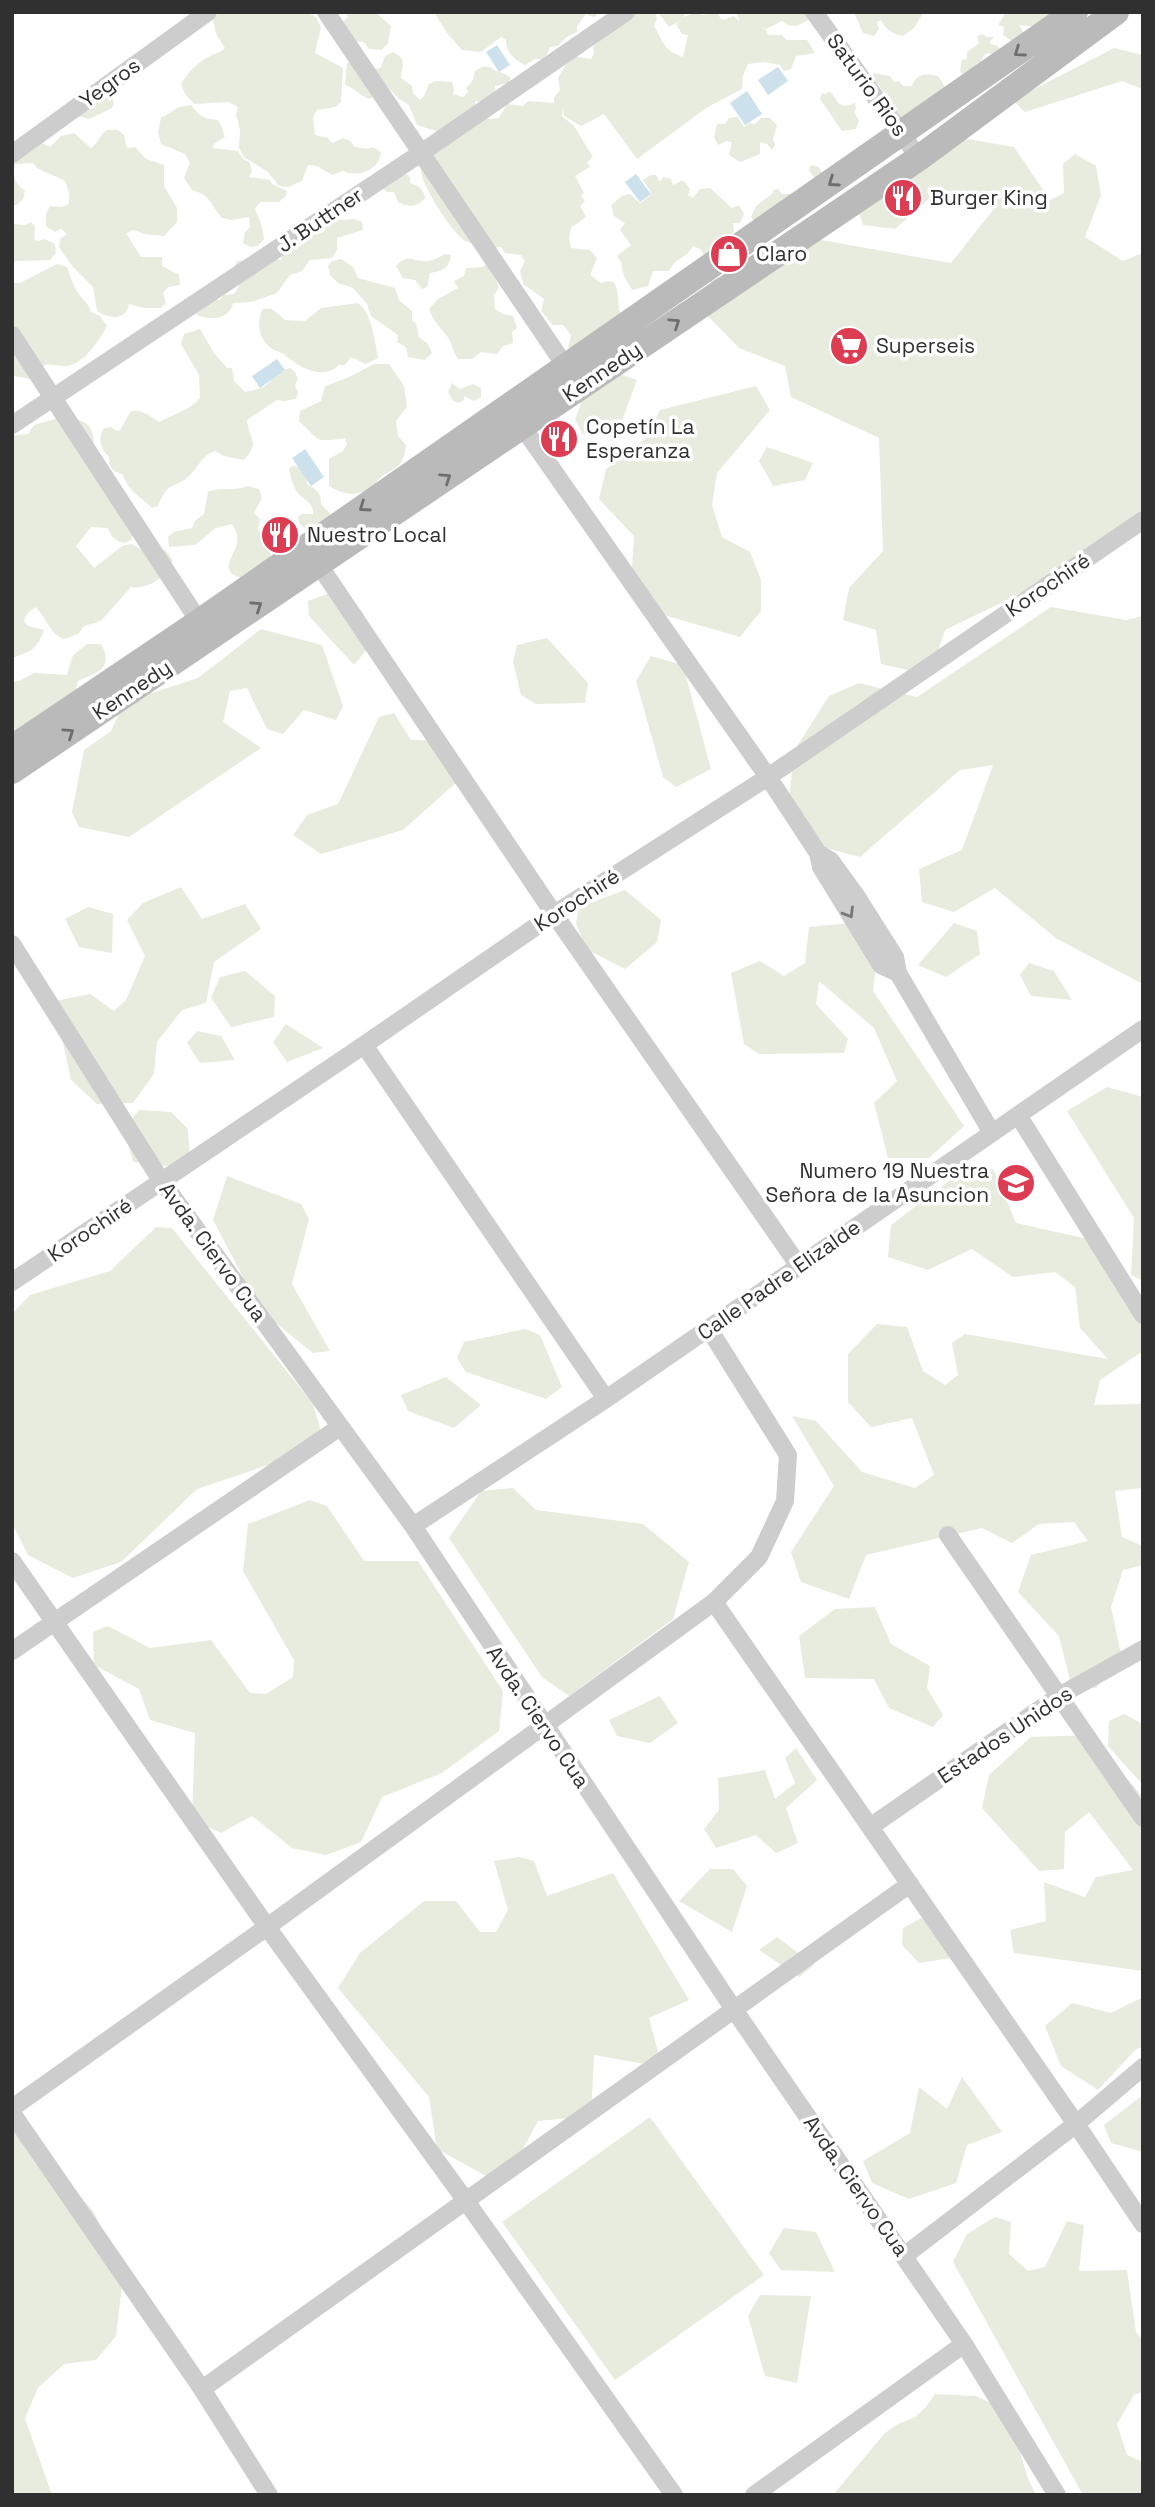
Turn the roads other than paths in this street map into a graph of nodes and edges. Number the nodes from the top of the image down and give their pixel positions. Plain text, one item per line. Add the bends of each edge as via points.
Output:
1 (208, 12) edge
2 (326, 12) edge
3 (626, 12) edge
4 (814, 12) edge
5 (1075, 12) edge
6 (1116, 12) edge
7 (902, 135) junction
8 (421, 153) junction
9 (12, 154) edge
10 (919, 158) junction
11 (12, 335) edge
12 (573, 377) junction
13 (52, 398) junction
14 (516, 417) junction
15 (12, 425) edge
16 (1143, 520) edge
17 (313, 556) junction
18 (205, 630) junction
19 (12, 748) edge
20 (12, 771) edge
21 (768, 777) junction
22 (554, 914) junction
23 (12, 944) edge
24 (1143, 1030) edge
25 (364, 1045) junction
26 (1018, 1115) junction
27 (992, 1133) junction
28 (162, 1182) junction
29 (799, 1266) junction
30 (12, 1282) edge
31 (1143, 1315) edge
32 (709, 1329) junction
33 (606, 1399) junction
34 (340, 1427) junction
35 (413, 1527) junction
36 (948, 1535) dead end
37 (12, 1561) edge
38 (714, 1602) junction
39 (55, 1622) junction
40 (1143, 1648) edge
41 (12, 1651) edge
42 (1059, 1696) junction
43 (544, 1726) junction
44 (1143, 1818) edge
45 (870, 1827) junction
46 (910, 1884) junction
47 (267, 1927) junction
48 (735, 2011) junction
49 (1143, 2067) edge
50 (12, 2110) edge
51 (1076, 2124) junction
52 (466, 2202) junction
53 (1143, 2224) edge
54 (904, 2256) junction
55 (964, 2344) junction
56 (202, 2389) junction
57 (269, 2495) edge
58 (674, 2495) edge
59 (754, 2495) edge
60 (1057, 2495) edge

1 - 9 street, Yegros
2 - 8 street
3 - 8 street, J. Buttner
4 - 7 street, Saturio Rios
5 -> 7 main road, Kennedy
6 - 10 main road, Kennedy
7 - 10 street, Saturio Rios
7 -> 12 main road, Kennedy
8 - 12 street
8 - 13 street, J. Buttner
12 -> 10 main road, Kennedy
11 - 13 street
12 - 14 main road, Kennedy
13 - 15 street, J. Buttner
13 - 18 street
14 - 17 main road, Kennedy
14 - 21 street
16 - 21 street, Korochiré
17 - 18 main road, Kennedy
17 - 22 street
18 - 19 main road, Kennedy
20 -> 18 main road, Kennedy
21 - 22 street, Korochiré
21 - 27 street via 818,853 821,867 881,965 898,973
22 - 25 street, Korochiré
22 - 29 street
23 - 28 street, Avda. Ciervo Cua
24 - 26 street, Calle Padre Elizalde
25 - 28 street, Korochiré
25 - 33 street
26 - 27 street, Calle Padre Elizalde
26 - 31 street
27 - 29 street, Calle Padre Elizalde
28 - 30 street, Korochiré
28 - 34 street, Avda. Ciervo Cua
29 - 32 street, Calle Padre Elizalde
32 - 33 street, Calle Padre Elizalde
32 - 38 street via 788,1455 785,1502 759,1557
33 - 35 street, Calle Padre Elizalde
34 - 35 street, Avda. Ciervo Cua
34 - 39 street
35 - 43 street, Avda. Ciervo Cua
36 - 42 street
37 - 39 street
38 - 43 street
38 - 45 street
39 - 41 street
39 - 47 street
40 - 42 street, Estados Unidos
42 - 44 street
42 - 45 street, Estados Unidos
43 - 47 street
43 - 48 street, Avda. Ciervo Cua
45 - 46 street
46 - 48 street
46 - 51 street
47 - 50 street
47 - 52 street
48 - 52 street
48 - 54 street, Avda. Ciervo Cua
49 - 51 street
50 - 56 street
51 - 53 street
51 - 54 street
52 - 56 street
52 - 58 street
54 - 55 street, Avda. Ciervo Cua
55 - 59 street
55 - 60 street, Avda. Ciervo Cua
56 - 57 street

